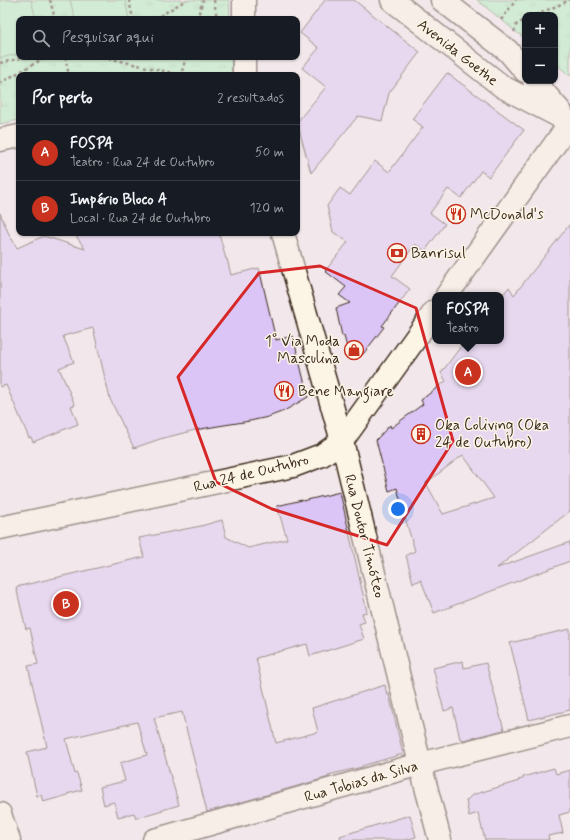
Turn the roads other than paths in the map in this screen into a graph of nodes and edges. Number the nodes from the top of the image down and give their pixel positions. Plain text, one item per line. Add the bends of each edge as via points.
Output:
1 (244, 0) edge
2 (392, 0) edge
3 (442, 0) edge
4 (244, 16) edge
5 (244, 60) edge
6 (522, 67) edge
7 (244, 72) edge
8 (537, 84) edge
9 (570, 122) edge
10 (16, 137) edge
11 (0, 140) edge
12 (284, 236) edge
13 (449, 292) edge
14 (432, 315) edge
15 (342, 441) junction
16 (0, 528) edge
17 (570, 726) edge
18 (420, 764) junction
19 (0, 814) edge
20 (8, 840) edge
21 (154, 840) edge
22 (440, 840) edge

1 - 4 main road
2 - 9 main road, Avenida Goethe via 503,87
3 - 6 main road, Avenida Goethe via 508,51
5 - 7 main road
8 - 9 main road
9 - 13 main road
10 - 11 main road
12 - 15 main road, Rua Doutor Timóteo
14 - 15 main road, Rua 24 de Outubro
15 - 16 main road, Rua 24 de Outubro via 322,455 293,466
15 - 18 main road, Rua Doutor Timóteo
17 - 18 main road, Rua Tobias da Silva
18 - 21 main road, Rua Tobias da Silva
18 - 22 main road, Rua Doutor Timóteo
19 - 20 main road

